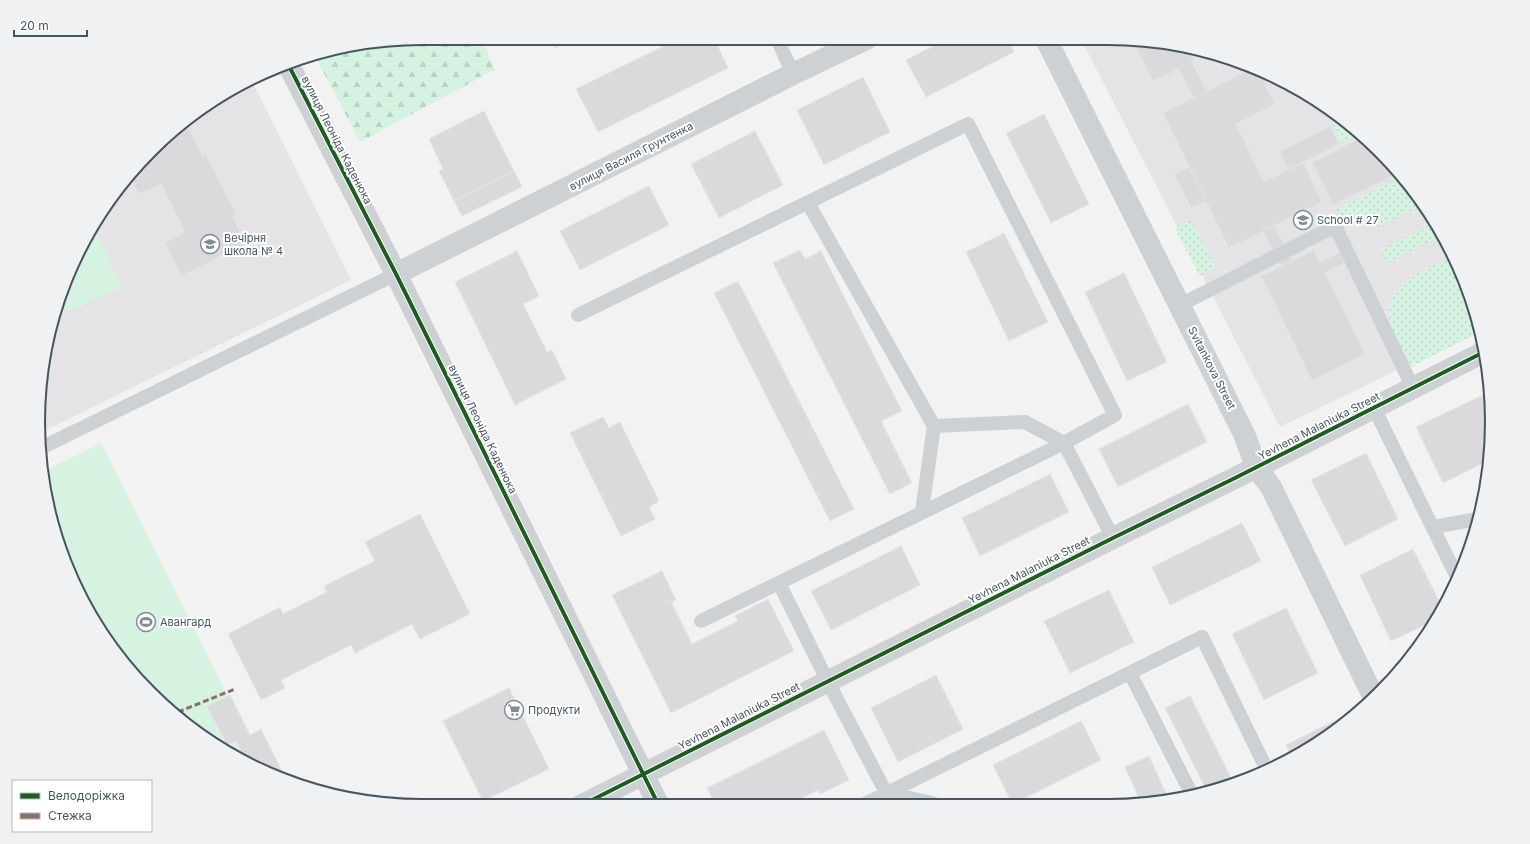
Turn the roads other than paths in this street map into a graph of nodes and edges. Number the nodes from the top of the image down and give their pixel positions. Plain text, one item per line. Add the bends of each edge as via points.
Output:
1 (780, 45) edge
2 (852, 45) edge
3 (1049, 45) edge
4 (291, 69) edge
5 (795, 73) junction
6 (808, 203) junction
7 (396, 274) junction
8 (1180, 304) junction
9 (578, 315) dead end
10 (1479, 355) edge
11 (1413, 388) junction
12 (1374, 408) junction
13 (934, 426) junction
14 (1064, 442) junction
15 (46, 447) edge
16 (1256, 467) junction
17 (922, 511) junction
18 (1472, 520) edge
19 (1433, 527) junction
20 (1113, 538) junction
21 (1454, 571) edge
22 (780, 583) junction
23 (701, 621) dead end
24 (1130, 673) junction
25 (828, 682) junction
26 (1371, 692) edge
27 (1264, 765) edge
28 (642, 774) junction
29 (1190, 790) edge
30 (889, 798) edge
31 (594, 799) edge
32 (655, 799) edge

1 - 5 lane
2 - 5 street, вулиця Василя Грунтенка
3 - 8 street, Svitankova Street
4 - 7 street, вулиця Леоніда Каденюка
5 - 7 street, вулиця Василя Грунтенка
6 - 9 lane
6 - 13 lane
6 - 14 lane via 968,124 1115,415
7 - 15 lane
7 - 28 street, вулиця Леоніда Каденюка
8 - 11 lane via 1335,226
8 - 16 street, Svitankova Street via 1246,436
10 - 11 street, Yevhena Malaniuka Street
11 - 12 street, Yevhena Malaniuka Street
12 - 16 street, Yevhena Malaniuka Street
12 - 19 lane
13 - 14 lane via 1025,422
13 - 17 lane
14 - 17 lane
14 - 20 lane
16 - 20 street, Yevhena Malaniuka Street
16 - 26 street, Svitankova Street via 1271,487
17 - 22 lane
18 - 19 lane
19 - 21 lane
20 - 25 street, Yevhena Malaniuka Street
22 - 23 lane
22 - 25 lane
24 - 27 lane via 1202,637
24 - 29 lane
24 - 30 lane
25 - 28 street, Yevhena Malaniuka Street
25 - 30 lane
28 - 31 street, Yevhena Malaniuka Street
28 - 32 street, вулиця Леоніда Каденюка

